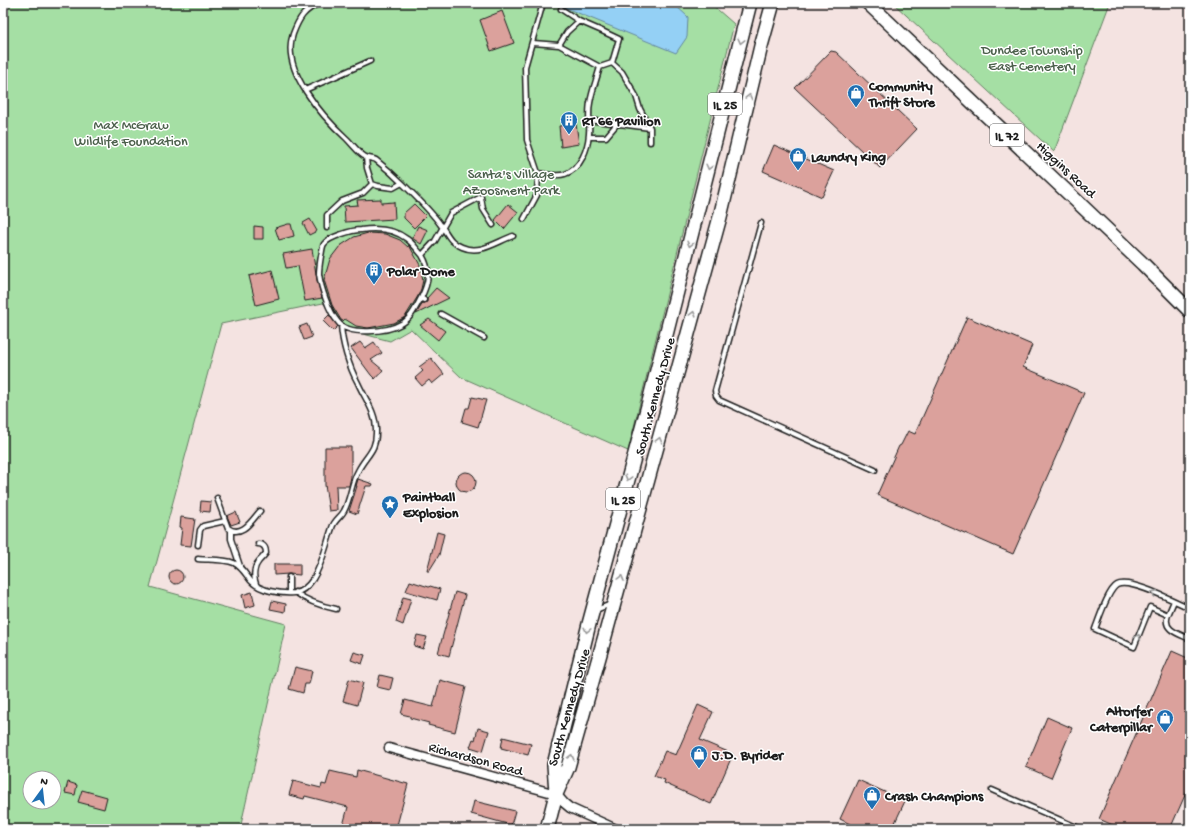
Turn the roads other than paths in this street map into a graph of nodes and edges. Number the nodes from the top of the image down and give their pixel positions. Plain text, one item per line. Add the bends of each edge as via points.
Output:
1 (320, 3) edge
2 (542, 3) edge
3 (750, 3) edge
4 (774, 4) edge
5 (868, 4) edge
6 (561, 8) dead end
7 (579, 21) junction
8 (533, 43) junction
9 (559, 45) junction
10 (370, 61) dead end
11 (612, 63) junction
12 (600, 67) junction
13 (305, 90) junction
14 (589, 120) junction
15 (617, 124) junction
16 (650, 128) junction
17 (589, 137) junction
18 (650, 142) dead end
19 (366, 158) junction
20 (538, 173) junction
21 (402, 183) junction
22 (372, 184) junction
23 (524, 219) dead end
24 (761, 223) dead end
25 (492, 225) dead end
26 (328, 228) dead end
27 (443, 228) junction
28 (513, 236) dead end
29 (422, 255) junction
30 (1190, 311) edge
31 (441, 314) dead end
32 (341, 325) junction
33 (484, 338) dead end
34 (875, 470) dead end
35 (216, 498) dead end
36 (260, 511) dead end
37 (226, 521) junction
38 (232, 530) junction
39 (258, 544) dead end
40 (198, 545) dead end
41 (198, 559) dead end
42 (241, 568) junction
43 (289, 577) dead end
44 (256, 585) junction
45 (295, 592) junction
46 (289, 593) junction
47 (1174, 601) junction
48 (614, 603) junction
49 (1190, 608) edge
50 (336, 609) dead end
51 (592, 611) junction
52 (1168, 615) junction
53 (1190, 638) edge
54 (389, 748) dead end
55 (992, 790) dead end
56 (556, 794) junction
57 (547, 829) edge
58 (616, 829) edge
59 (1081, 829) edge

1 - 13 lane via 300,17 292,37 291,53
2 - 8 lane
3 -> 51 main road, South Kennedy Drive / IL 25 via 649,402
48 -> 4 main road, South Kennedy Drive / IL 25 via 720,216 761,46
5 - 30 main road, Higgins Road / IL 72
6 - 7 lane
7 - 9 lane via 567,32
7 - 11 lane via 618,39
8 - 9 lane
8 - 20 lane via 525,67 527,140
9 - 12 lane
10 - 13 lane
11 - 12 lane
11 - 16 lane via 622,72
12 - 14 lane via 590,103
13 - 19 lane via 331,124
14 - 15 lane
14 - 17 lane
15 - 16 lane
15 - 17 lane via 606,137
16 - 18 lane
17 - 20 lane via 581,160 574,170 564,175
19 - 21 lane via 374,159
19 - 22 lane
20 - 23 lane via 537,195
21 - 22 lane via 393,188
21 - 27 lane
22 - 26 lane via 363,193 342,201 327,215
24 - 34 lane via 715,391 716,396 719,400
25 - 27 lane via 483,209 481,197 451,213
27 - 28 lane via 448,239 472,251
27 - 29 lane
29 - 32 lane via 427,264 428,284 423,299 402,324 385,331 350,330
29 - 32 lane via 407,239 387,230 354,230 324,244 319,273 325,297 338,324
31 - 33 lane
32 - 45 lane via 353,373 374,413 376,440 371,453 358,470 345,510 334,522 326,550 314,577 308,585
35 - 37 lane
36 - 38 lane via 244,529
37 - 38 lane via 228,528
37 - 40 lane via 202,526
38 - 42 lane via 231,539
39 - 44 lane via 265,547 266,553 255,570
41 - 42 lane via 230,562
42 - 44 lane
43 - 46 lane
44 - 46 lane
45 - 46 lane
45 - 50 lane via 316,604
47 - 49 lane
47 - 52 lane
47 -> 52 lane via 1139,586 1124,583 1116,585 1095,629 1134,647 1150,608
48 - 51 lane
56 -> 48 main road, South Kennedy Drive / IL 25 via 568,767
51 -> 56 main road, South Kennedy Drive / IL 25 via 554,766
52 - 53 lane via 1166,620 1170,630
54 - 56 street, Richardson Road
55 - 59 lane
56 - 57 main road, South Kennedy Drive / IL 25
56 - 58 street via 570,808

